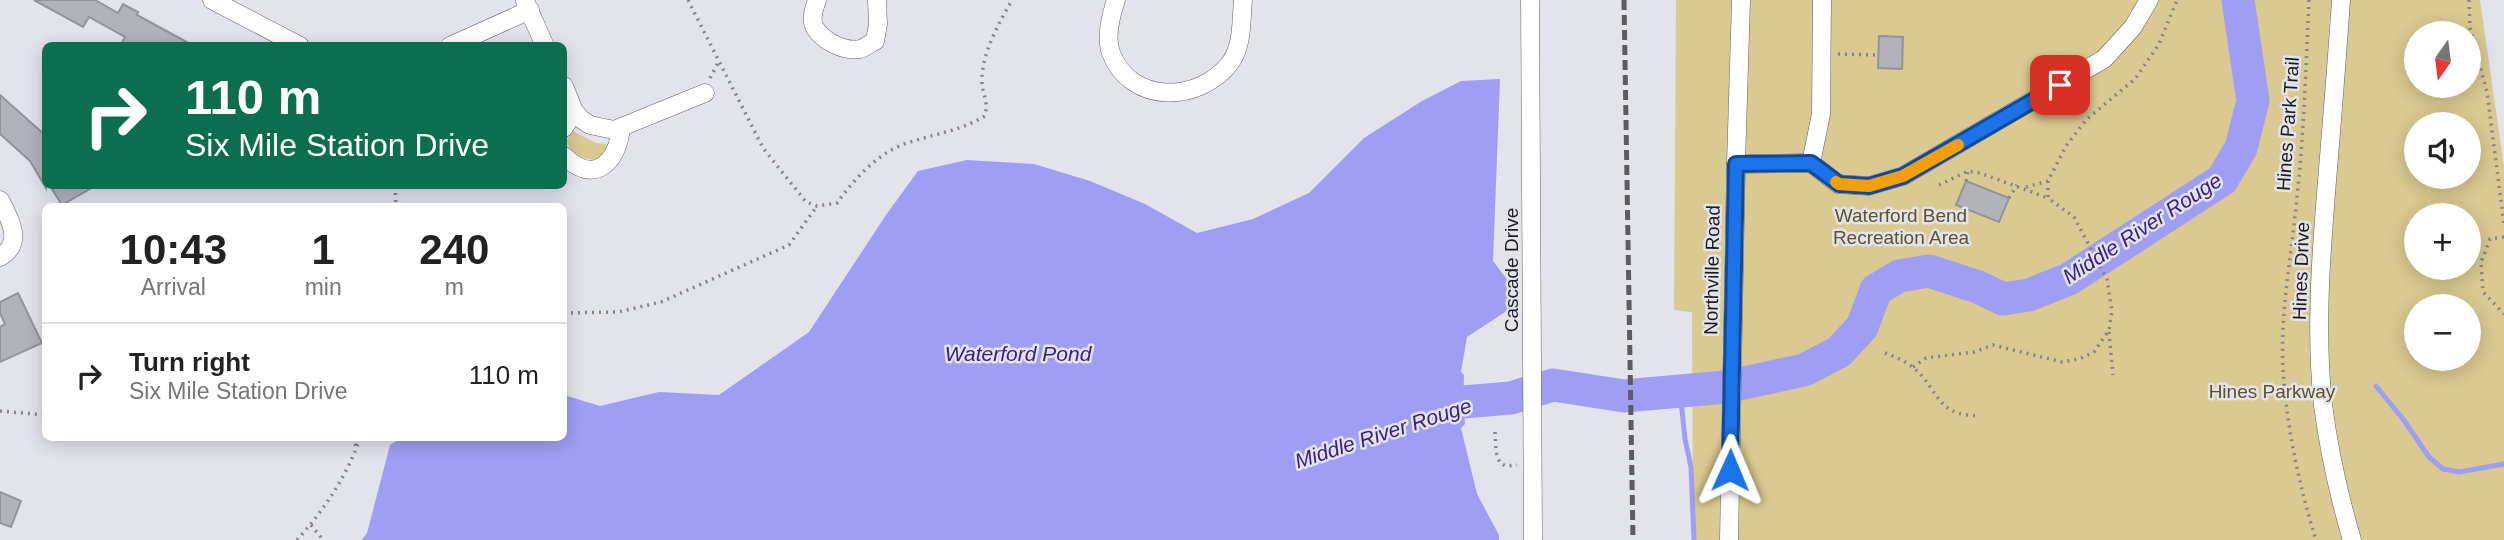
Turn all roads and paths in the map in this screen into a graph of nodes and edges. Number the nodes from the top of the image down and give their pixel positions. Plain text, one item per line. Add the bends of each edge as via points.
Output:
1 (212, 0) edge
2 (688, 0) edge
3 (817, 0) edge
4 (877, 0) edge
5 (1012, 0) edge
6 (1116, 0) edge
7 (1243, 0) edge
8 (1530, 0) edge
9 (1741, 0) edge
10 (1822, 0) edge
11 (2149, 0) edge
12 (2177, 0) edge
13 (2309, 0) edge
14 (2342, 0) edge
15 (2469, 0) edge
16 (527, 5) edge
17 (292, 42) edge
18 (458, 42) edge
19 (543, 42) edge
20 (1822, 53) junction
21 (1878, 55) dead end
22 (705, 93) dead end
23 (567, 94) edge
24 (574, 111) junction
25 (567, 123) edge
26 (621, 129) junction
27 (567, 159) edge
28 (1811, 163) junction
29 (1736, 164) junction
30 (1968, 171) junction
31 (1966, 181) dead end
32 (2048, 181) junction
33 (1938, 185) dead end
34 (2017, 185) junction
35 (2024, 188) junction
36 (2009, 198) dead end
37 (2048, 198) junction
38 (0, 200) edge
39 (817, 206) junction
40 (2504, 225) edge
41 (2504, 237) edge
42 (0, 257) edge
43 (567, 313) edge
44 (2504, 314) edge
45 (2109, 330) junction
46 (1885, 353) dead end
47 (1913, 367) junction
48 (2113, 375) dead end
49 (0, 411) edge
50 (42, 415) edge
51 (1979, 416) dead end
52 (1495, 432) dead end
53 (352, 441) edge
54 (359, 441) edge
55 (356, 448) junction
56 (1532, 461) junction
57 (311, 525) junction
58 (297, 540) edge
59 (323, 540) edge
60 (1534, 540) edge
61 (1729, 540) edge
62 (2316, 540) edge
63 (2353, 540) edge

1 - 17 street
2 - 39 path via 763,148 806,202
3 - 4 street via 814,27 829,42 861,49 875,41
5 - 39 path via 988,48 981,77 988,105 985,116 964,128 904,144 869,168 836,203
6 - 7 street via 1110,19 1110,51 1124,74 1139,87 1175,94 1207,83 1230,62 1239,41
8 - 56 street, Cascade Drive
9 - 29 street, Northville Road
10 - 20 street
11 - 28 street via 2133,27 2104,59 1903,176 1869,186 1839,184
12 - 32 path via 2159,44 2135,79 2087,119
13 - 62 path, Hines Park Trail via 2283,367 2292,434
14 - 63 street, Hines Drive via 2319,330 2329,444
15 - 40 path via 2470,28 2487,92
16 - 18 street
16 - 19 street
20 - 21 path
20 - 28 street via 1821,114
22 - 26 street
23 - 24 street
24 - 25 street
24 - 26 street via 603,130
26 - 27 street via 619,145 604,166 590,170
28 - 29 street
29 - 61 street, Northville Road
30 - 31 path
30 - 33 path
30 - 34 path
32 - 35 path
32 - 37 path
34 - 35 path
34 - 36 path
35 - 37 path
37 - 45 path via 2074,217 2108,279
38 - 42 street via 14,234 8,253
39 - 43 path via 789,245 661,302 618,312
41 - 44 path via 2490,239 2481,262 2483,292
45 - 47 path via 2094,352 2079,359 2062,362 1993,345 1926,358
45 - 48 path
46 - 47 path
47 - 51 path via 1944,408
49 - 50 path
52 - 56 path via 1500,463 1513,466
53 - 55 path
54 - 55 path
55 - 57 path via 349,468
56 - 60 street, Cascade Drive
57 - 58 path
57 - 59 path

